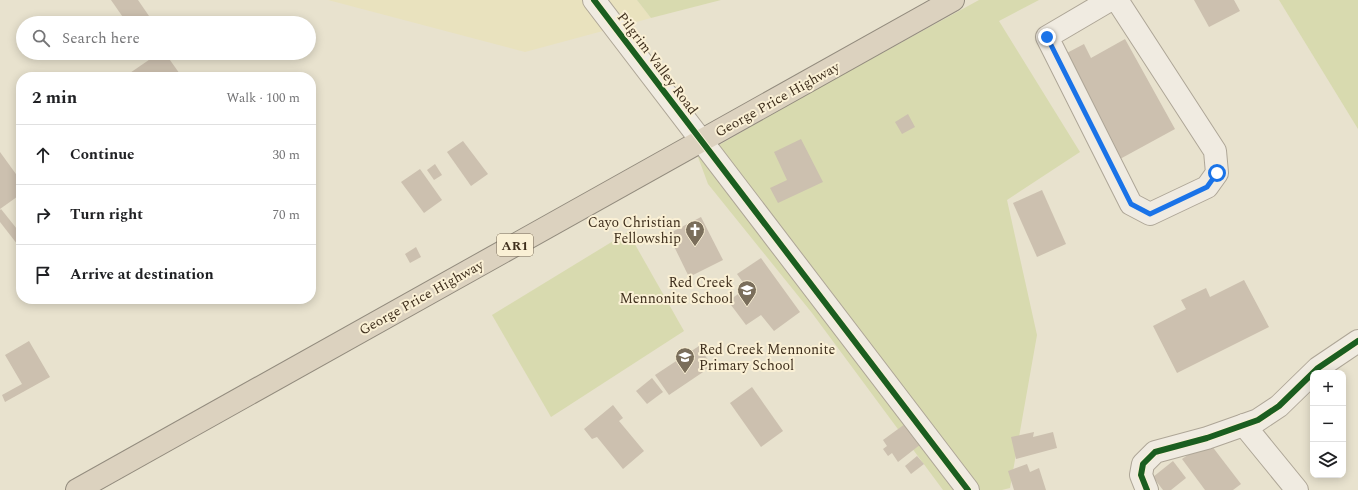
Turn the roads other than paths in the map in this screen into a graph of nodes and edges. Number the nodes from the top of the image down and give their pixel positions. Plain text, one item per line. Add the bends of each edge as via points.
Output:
1 (594, 0) edge
2 (953, 0) edge
3 (1110, 0) edge
4 (1117, 0) edge
5 (702, 140) junction
6 (1358, 341) edge
7 (1244, 425) junction
8 (77, 490) edge
9 (968, 490) edge
10 (1147, 490) edge
11 (1297, 490) edge

1 - 5 street, Pilgrim Valley Road
2 - 5 highway, George Price Highway / AR1
3 - 4 street via 1047,37 1131,204 1150,214 1207,187 1217,173 1215,151
5 - 8 highway, George Price Highway / AR1
5 - 9 street, Pilgrim Valley Road
6 - 7 street via 1318,368 1279,406 1258,420
7 - 10 street via 1155,452 1143,464 1141,475
7 - 11 street

